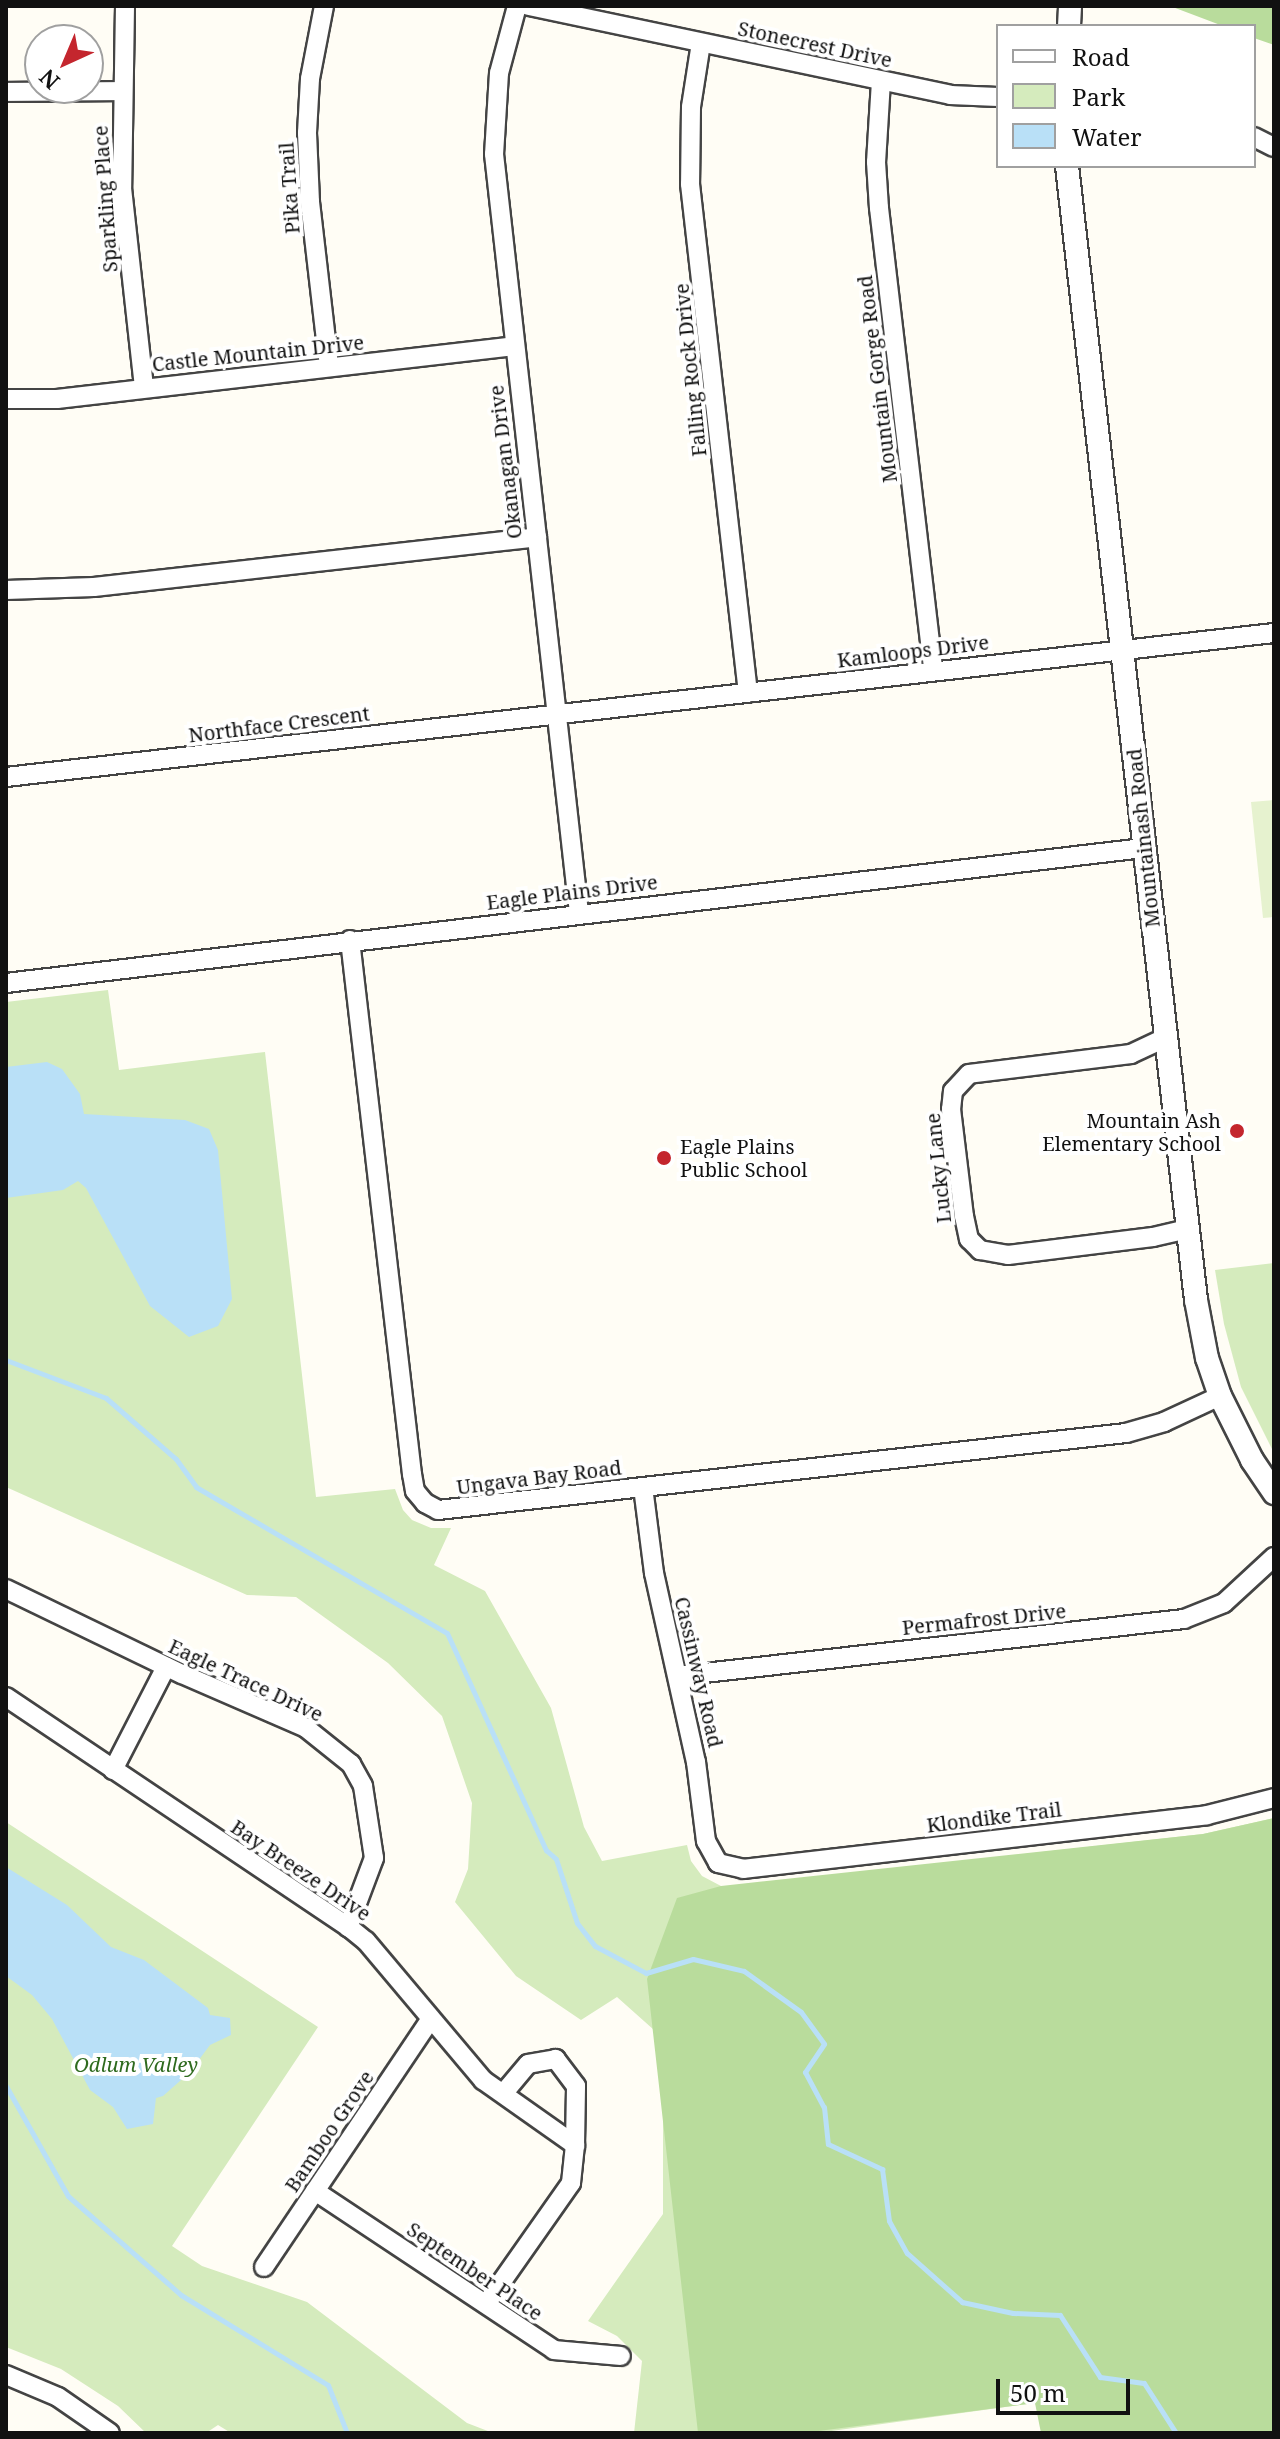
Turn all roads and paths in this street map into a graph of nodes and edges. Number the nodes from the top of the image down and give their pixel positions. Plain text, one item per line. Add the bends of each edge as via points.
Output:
1 (125, 6) edge
2 (324, 6) edge
3 (517, 6) edge
4 (529, 6) edge
5 (701, 43) junction
6 (881, 81) junction
7 (122, 91) junction
8 (6, 92) edge
9 (996, 97) edge
10 (1256, 138) edge
11 (1274, 147) edge
12 (1067, 168) edge
13 (514, 346) junction
14 (329, 367) junction
15 (144, 388) junction
16 (6, 399) edge
17 (537, 537) junction
18 (6, 590) edge
19 (1274, 633) edge
20 (1122, 650) junction
21 (933, 671) junction
22 (748, 693) junction
23 (556, 714) junction
24 (6, 777) edge
25 (1143, 848) junction
26 (579, 913) junction
27 (350, 940) junction
28 (6, 983) edge
29 (1165, 1038) junction
30 (1187, 1229) junction
31 (1220, 1396) junction
32 (643, 1487) junction
33 (1274, 1493) edge
34 (1274, 1557) edge
35 (6, 1589) edge
36 (166, 1667) junction
37 (678, 1676) junction
38 (6, 1697) edge
39 (113, 1770) junction
40 (1274, 1798) edge
41 (718, 1863) joint
42 (348, 1927) junction
43 (430, 2020) junction
44 (504, 2093) junction
45 (575, 2145) junction
46 (315, 2191) junction
47 (264, 2267) dead end
48 (486, 2304) junction
49 (621, 2356) dead end
50 (6, 2375) edge
51 (110, 2433) edge

1 - 7 street, Sparkling Place
2 - 14 street, Pika Trail via 310,79 307,133
3 - 13 street, Okanagan Drive via 499,73 494,129
4 - 5 street, Stonecrest Drive
5 - 6 street, Stonecrest Drive
5 - 22 street, Falling Rock Drive via 690,122 690,184
6 - 9 street, Stonecrest Drive via 950,95
6 - 21 street, Mountain Gorge Road via 877,180
7 - 8 street
7 - 15 street, Sparkling Place via 122,188
10 - 11 street
12 - 20 street, Mountainash Road
13 - 14 street, Castle Mountain Drive
13 - 17 street, Okanagan Drive
14 - 15 street, Castle Mountain Drive
15 - 16 street, Castle Mountain Drive via 57,399
17 - 18 street via 94,587
17 - 23 street, Okanagan Drive
19 - 20 street, Kamloops Drive
20 - 21 street, Kamloops Drive
20 - 25 street, Mountainash Road
21 - 22 street, Kamloops Drive
22 - 23 street, Kamloops Drive
23 - 24 street, Northface Crescent
23 - 26 street, Okanagan Drive
25 - 26 street, Eagle Plains Drive
25 - 29 street, Mountainash Road
26 - 27 street, Eagle Plains Drive
27 - 28 street, Eagle Plains Drive
27 - 32 street, Ungava Bay Road via 415,1491 438,1510
29 - 30 street, Mountainash Road
29 - 30 street, Lucky Lane via 1131,1054 969,1074 953,1091 951,1109 964,1216 969,1239 980,1250 1008,1255
30 - 31 street, Mountainash Road via 1202,1337
31 - 32 street, Ungava Bay Road via 1126,1433
31 - 33 street, Mountainash Road
32 - 37 street, Cassinway Road via 654,1573
34 - 37 street, Permafrost Drive via 1224,1603 1184,1619
35 - 36 street, Eagle Trace Drive
36 - 39 street
36 - 42 street, Eagle Trace Drive via 311,1731 356,1771 374,1858
37 - 41 street, Cassinway Road via 706,1841
38 - 39 street, Bay Breeze Drive
39 - 42 street, Bay Breeze Drive
40 - 41 street, Klondike Trail via 1207,1815 743,1869
42 - 43 street, Bay Breeze Drive via 366,1941
43 - 44 street, Bay Breeze Drive via 483,2080
43 - 46 street, Bamboo Grove
44 - 45 street, Bay Breeze Drive
44 - 45 street via 528,2064 556,2059 576,2086
45 - 48 street via 571,2183
46 - 47 street, Bamboo Grove
46 - 48 street, September Place
48 - 49 street, September Place via 554,2350
50 - 51 street via 58,2397

